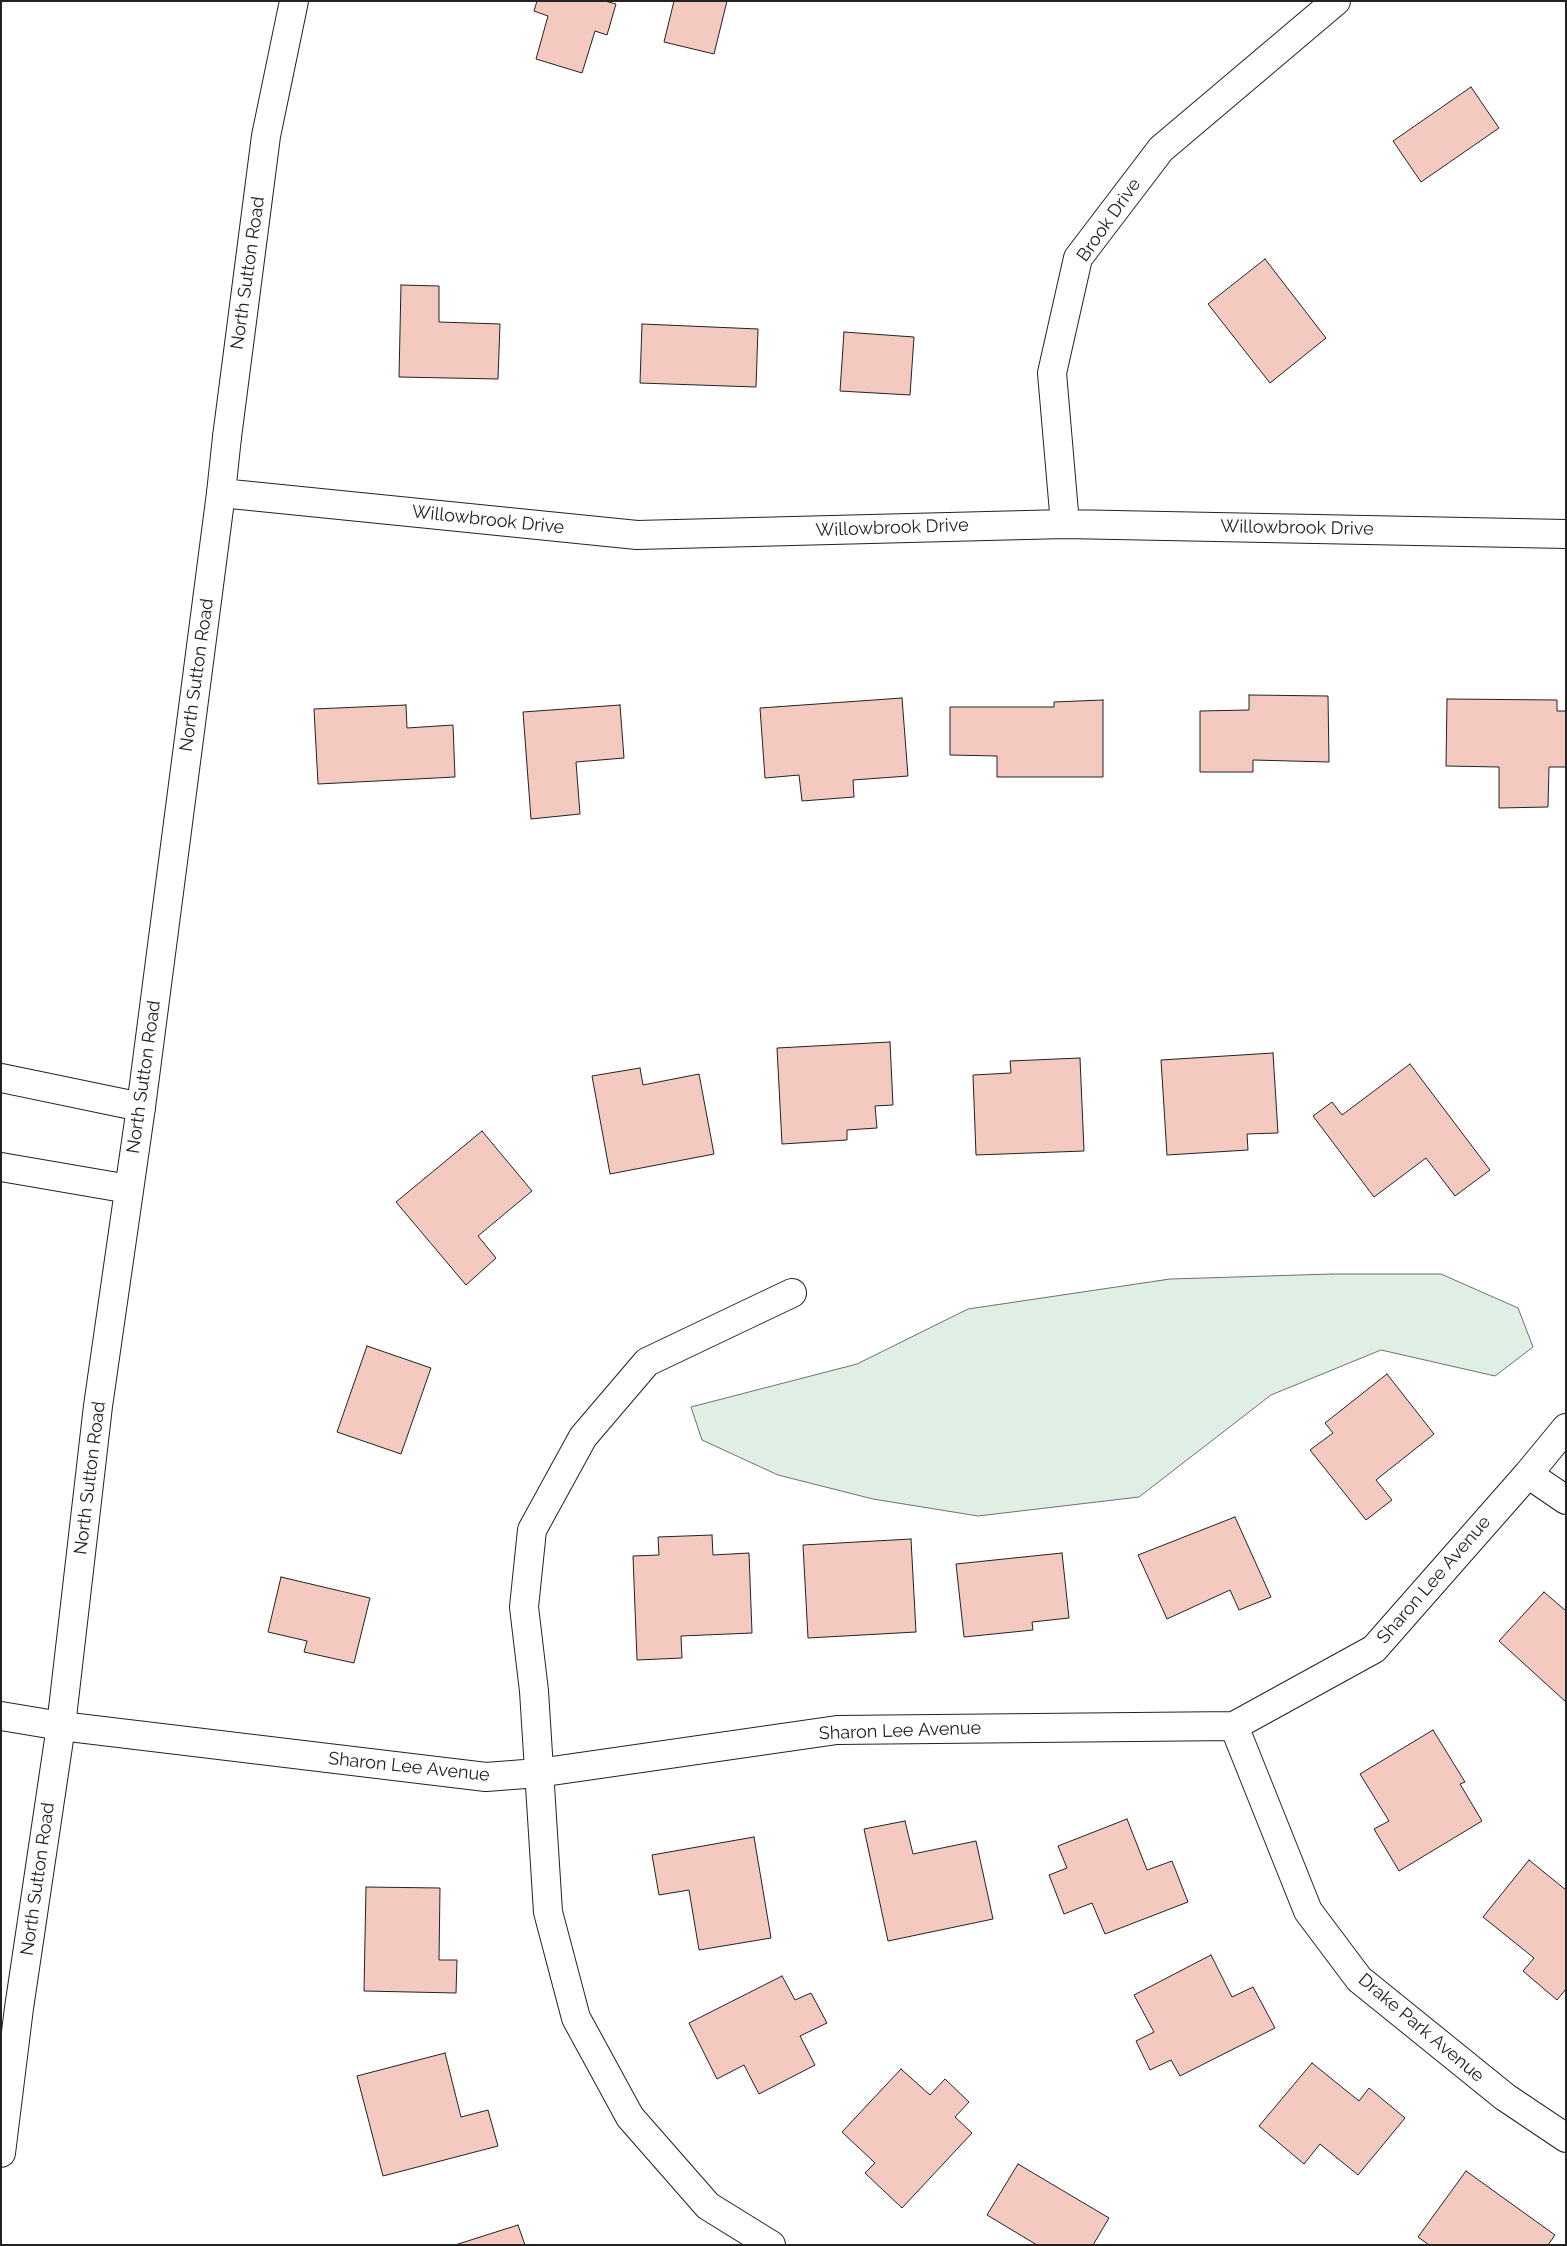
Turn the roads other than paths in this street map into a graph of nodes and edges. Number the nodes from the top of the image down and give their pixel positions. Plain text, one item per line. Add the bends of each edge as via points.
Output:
1 (294, 1) edge
2 (1336, 1) edge
3 (221, 494) junction
4 (1065, 524) junction
5 (1566, 534) edge
6 (1, 1078) edge
7 (141, 1107) junction
8 (1, 1167) edge
9 (129, 1189) junction
10 (792, 1293) dead end
11 (1566, 1428) edge
12 (1528, 1474) junction
13 (1566, 1500) edge
14 (1, 1716) edge
15 (60, 1726) junction
16 (1234, 1726) junction
17 (538, 1773) junction
18 (1566, 2138) edge
19 (1, 2153) edge
20 (771, 2245) edge

1 - 3 street, North Sutton Road via 266,136
2 - 4 street, Brook Drive via 1160,149 1078,258 1052,373
3 - 4 street, Willowbrook Drive via 637,535
3 - 7 street, North Sutton Road
4 - 5 street, Willowbrook Drive
6 - 7 street
7 - 9 street, North Sutton Road
8 - 9 street
9 - 15 street, North Sutton Road via 98,1406
10 - 17 street via 647,1362 583,1438 532,1530 524,1607 534,1691
11 - 12 street, Sharon Lee Avenue
12 - 13 street
12 - 16 street, Sharon Lee Avenue via 1374,1649
14 - 15 street, Sharon Lee Avenue
15 - 17 street, Sharon Lee Avenue via 486,1777
15 - 19 street, North Sutton Road
16 - 17 street, Sharon Lee Avenue via 837,1730
16 - 18 street, Drake Park Avenue via 1308,1912 1358,1979 1505,2097
17 - 20 street via 548,1912 576,2018 630,2117 708,2206

